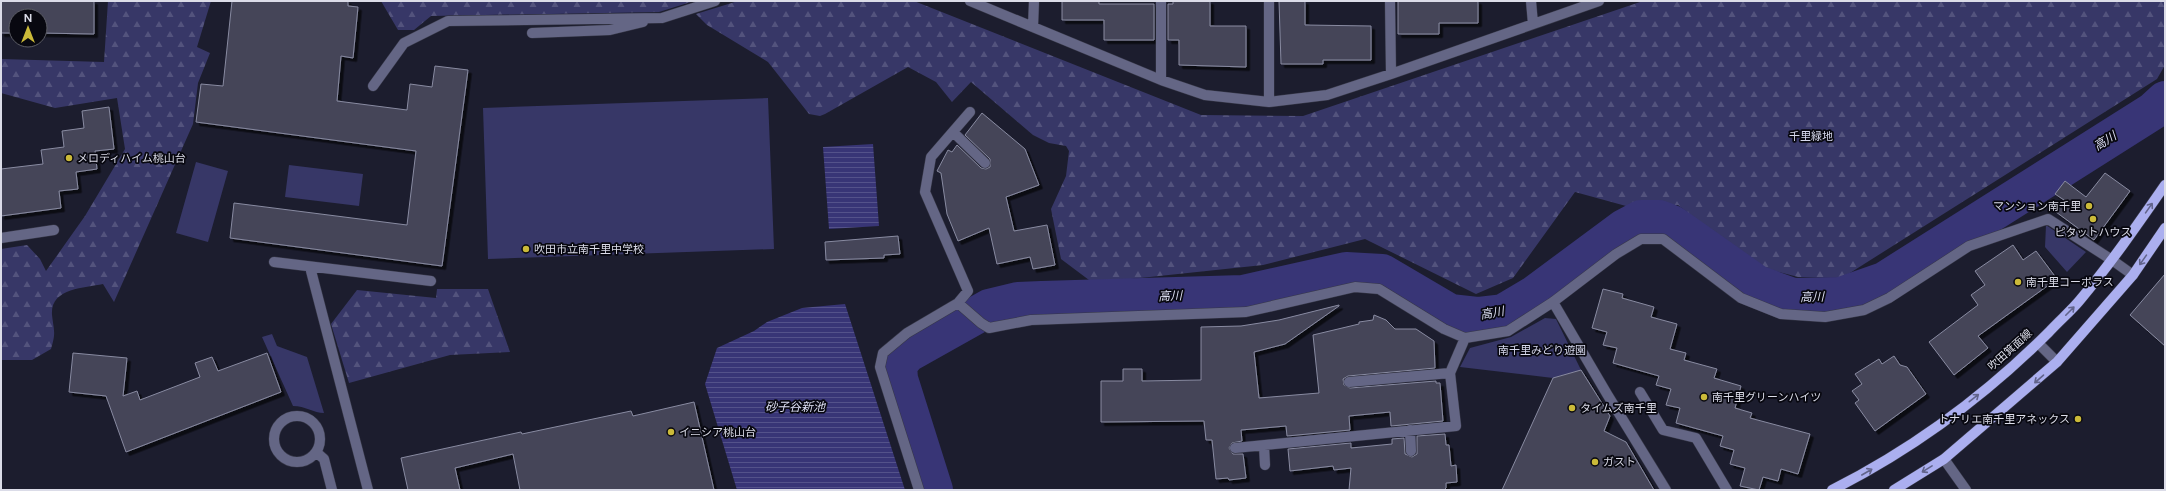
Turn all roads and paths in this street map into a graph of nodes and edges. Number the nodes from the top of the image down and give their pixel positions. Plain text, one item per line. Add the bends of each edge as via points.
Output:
1 (715, 1) edge
2 (970, 1) edge
3 (1034, 1) edge
4 (1161, 1) edge
5 (1269, 1) edge
6 (1390, 1) edge
7 (1531, 1) edge
8 (1598, 1) edge
9 (662, 18) junction
10 (1533, 24) junction
11 (1033, 27) junction
12 (532, 33) dead end
13 (1391, 74) junction
14 (1161, 80) junction
15 (373, 86) dead end
16 (1269, 102) junction
17 (970, 112) dead end
18 (953, 132) junction
19 (985, 164) dead end
20 (2165, 185) edge
21 (2165, 228) edge
22 (54, 230) dead end
23 (1, 238) edge
24 (2112, 260) junction
25 (274, 262) dead end
26 (310, 267) junction
27 (2133, 275) junction
28 (431, 281) dead end
29 (1553, 302) junction
30 (960, 305) junction
31 (1465, 338) junction
32 (2038, 343) junction
33 (2057, 362) junction
34 (1450, 372) junction
35 (1349, 382) dead end
36 (1640, 392) dead end
37 (1410, 430) junction
38 (1264, 446) junction
39 (1235, 448) dead end
40 (1411, 451) dead end
41 (316, 452) junction
42 (1944, 459) junction
43 (1265, 465) dead end
44 (332, 490) edge
45 (368, 490) edge
46 (919, 490) edge
47 (1666, 490) edge
48 (1727, 490) edge
49 (1832, 490) edge
50 (1894, 490) edge
51 (1966, 490) edge

1 - 9 street
2 - 11 street
3 - 11 street
4 - 14 street
5 - 16 street
6 - 13 street
7 - 10 street
8 - 10 street
9 - 12 street via 610,30
9 - 15 street via 448,21 404,43
10 - 13 street
11 - 14 street
13 - 16 street via 1327,95
14 - 16 street via 1205,95
17 - 18 street
18 - 19 street
18 - 30 street via 931,156 925,192 968,291
24 -> 20 main road, 吹田箕面線
21 -> 27 main road
22 - 23 street
24 - 27 street
24 - 29 street via 2048,219 1969,246 1890,298 1864,310 1824,317 1781,314 1741,298 1663,239 1641,239 1616,254
32 -> 24 main road, 吹田箕面線 via 2080,301
25 - 26 street
26 - 28 street
26 - 45 street
27 - 33 main road
29 - 31 street via 1508,331
29 - 47 street
30 - 31 street via 989,328 1030,320 1246,312 1354,287 1379,289 1444,329
30 - 46 street via 907,333 883,353 880,367
31 - 34 street
32 - 33 street
49 -> 32 main road, 吹田箕面線 via 1867,472 1975,398
33 -> 42 main road
34 - 35 street
34 - 37 street via 1461,426
36 - 48 street via 1663,430 1696,438
37 - 38 street
37 - 40 street
38 - 39 street
38 - 43 street
41 - 41 street via 301,462 283,458 274,443 277,425 290,416 300,415 309,418 320,434
41 - 44 street via 324,459
42 -> 50 main road
42 - 51 street

